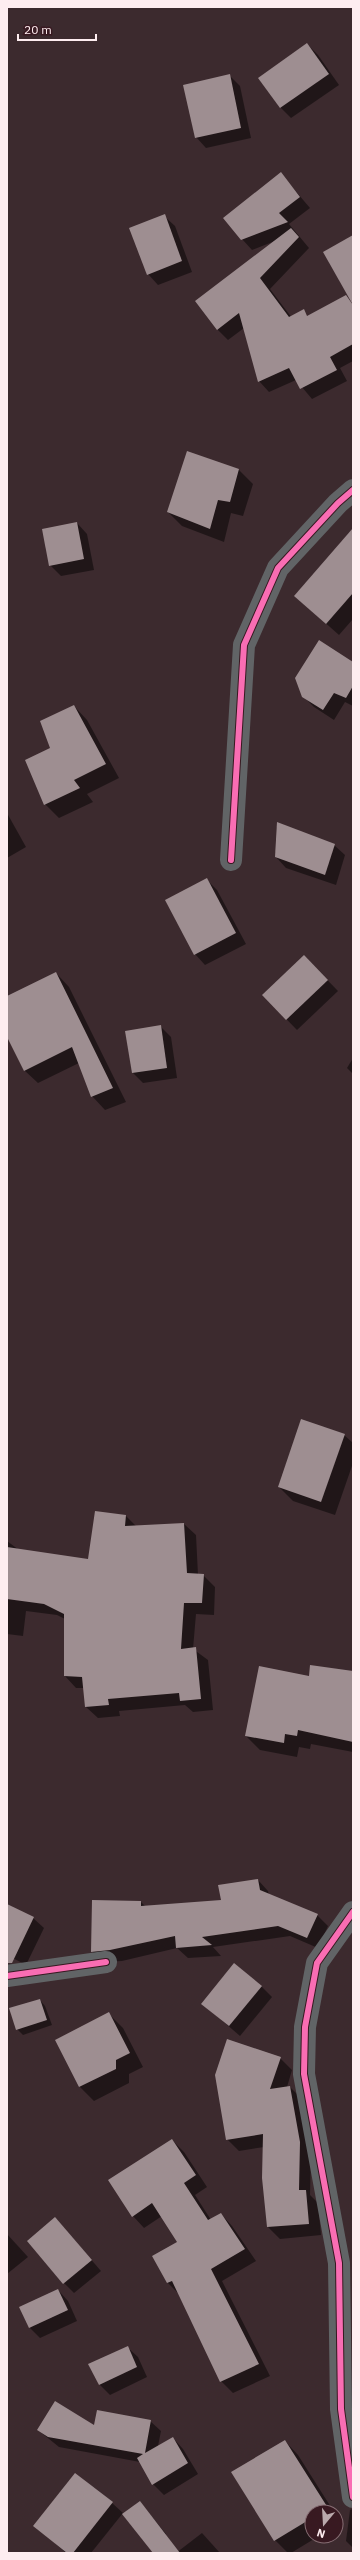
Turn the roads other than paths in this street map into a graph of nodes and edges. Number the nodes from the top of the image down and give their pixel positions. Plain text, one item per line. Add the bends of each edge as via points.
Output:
1 (353, 490) edge
2 (231, 860) dead end
3 (353, 1912) edge
4 (106, 1962) dead end
5 (7, 1976) edge
6 (353, 2497) edge

1 - 2 street via 278,568 244,645
3 - 6 street via 317,1963 306,2027 304,2074 339,2263 341,2409
4 - 5 street

